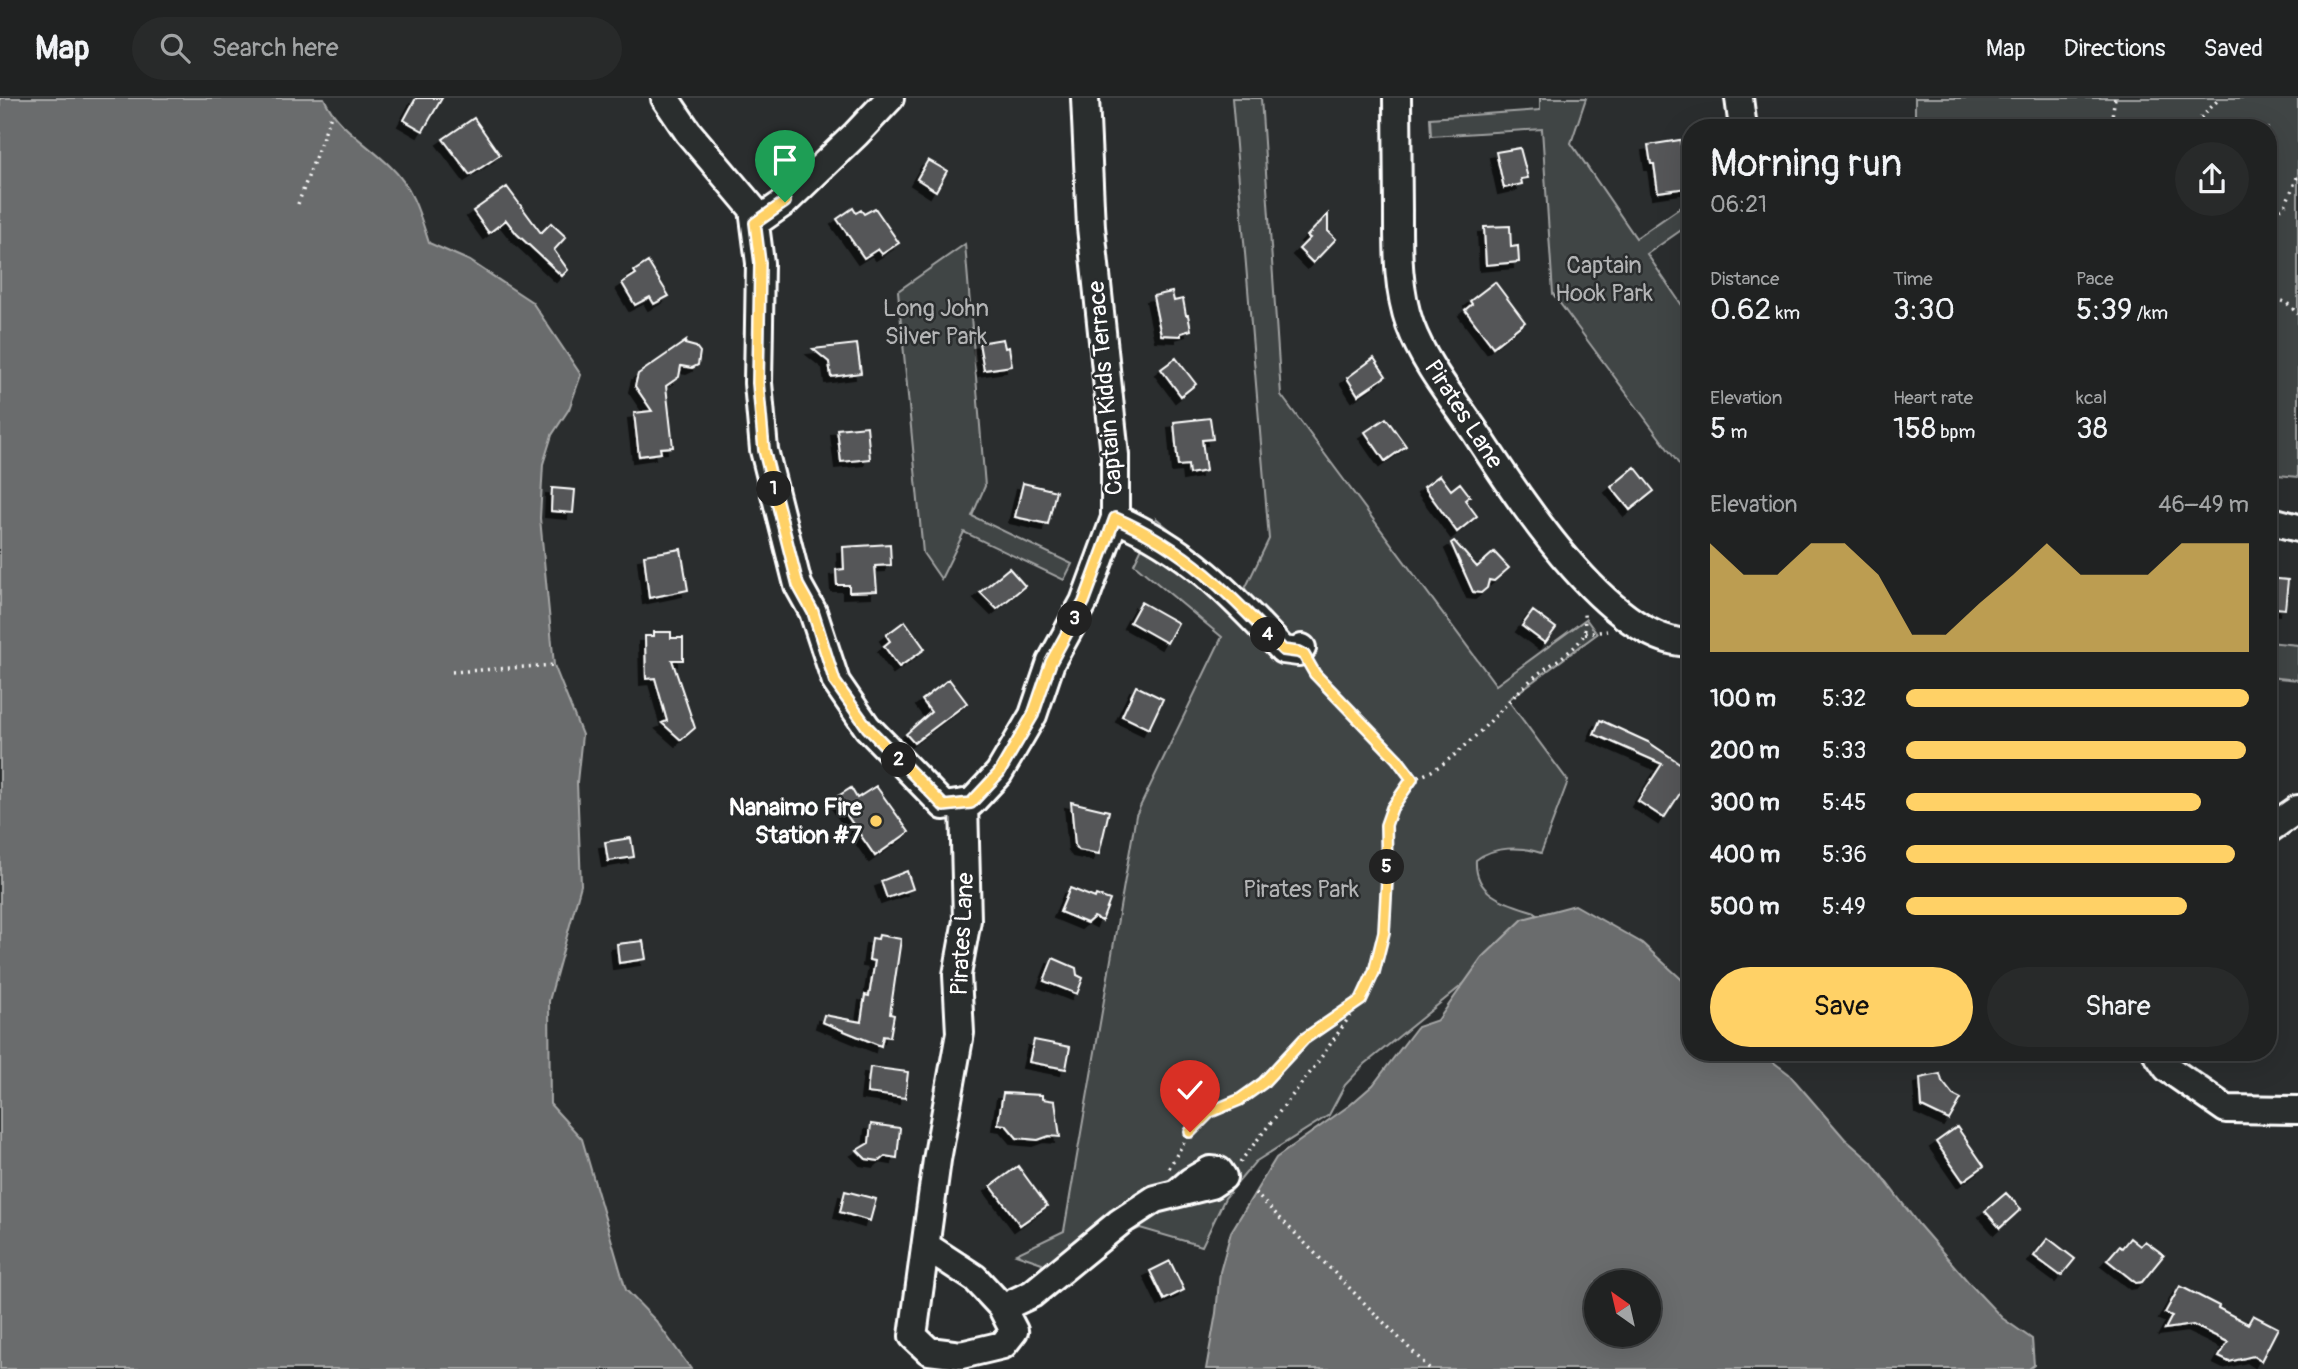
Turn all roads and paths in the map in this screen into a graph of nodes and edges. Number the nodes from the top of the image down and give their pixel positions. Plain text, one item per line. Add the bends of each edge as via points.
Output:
1 (664, 98) edge
2 (890, 98) edge
3 (1085, 98) edge
4 (1397, 98) edge
5 (1739, 98) edge
6 (2115, 98) edge
7 (2220, 98) edge
8 (331, 115) dead end
9 (1741, 119) edge
10 (2111, 119) edge
11 (2200, 119) edge
12 (2298, 175) edge
13 (298, 204) dead end
14 (2277, 211) edge
15 (755, 223) junction
16 (2277, 299) edge
17 (2298, 314) edge
18 (1115, 518) junction
19 (2277, 522) edge
20 (2298, 528) edge
21 (1583, 578) junction
22 (1682, 643) edge
23 (1300, 650) joint
24 (554, 666) dead end
25 (452, 671) dead end
26 (1412, 779) junction
27 (964, 803) junction
28 (2298, 809) edge
29 (2277, 824) edge
30 (1361, 1000) junction
31 (2162, 1061) edge
32 (2298, 1110) edge
33 (1223, 1177) joint
34 (1255, 1193) dead end
35 (1166, 1196) junction
36 (926, 1246) junction
37 (1002, 1308) junction
38 (1430, 1369) edge

1 - 15 street via 753,209
2 - 15 street via 785,202
3 - 18 street, Captain Kidds Terrace via 1091,227 1115,454
4 - 21 street, Pirates Lane via 1398,270 1410,325 1426,358 1530,513
5 - 9 street
6 - 10 path
7 - 11 path
8 - 13 path
12 - 14 path via 2285,206
15 - 27 street via 764,450 798,585 813,612 835,682 867,727 944,806
16 - 17 path
18 - 23 street via 1191,561 1283,650
18 - 27 street, Captain Kidds Terrace via 1084,602 1051,662 1033,715 999,773 971,803
19 - 20 street
21 - 22 street, Pirates Lane via 1605,601 1654,634
21 - 26 path via 1585,634 1572,651 1535,676 1445,762
23 - 26 path via 1315,674
24 - 25 path
26 - 30 path via 1386,825 1384,932
27 - 36 street, Pirates Lane via 967,920 957,975 960,1032
28 - 29 street
30 - 33 path via 1248,1153
30 - 35 path via 1304,1039 1263,1083 1210,1112 1190,1132 1171,1164
31 - 32 street via 2226,1108
33 - 35 street via 1211,1185
34 - 38 path
35 - 37 street via 1120,1222 1032,1294
36 - 37 street, Pirates Lane via 975,1278
36 - 37 street, Pirates Lane via 913,1336 929,1351 961,1355 1003,1345 1014,1331

